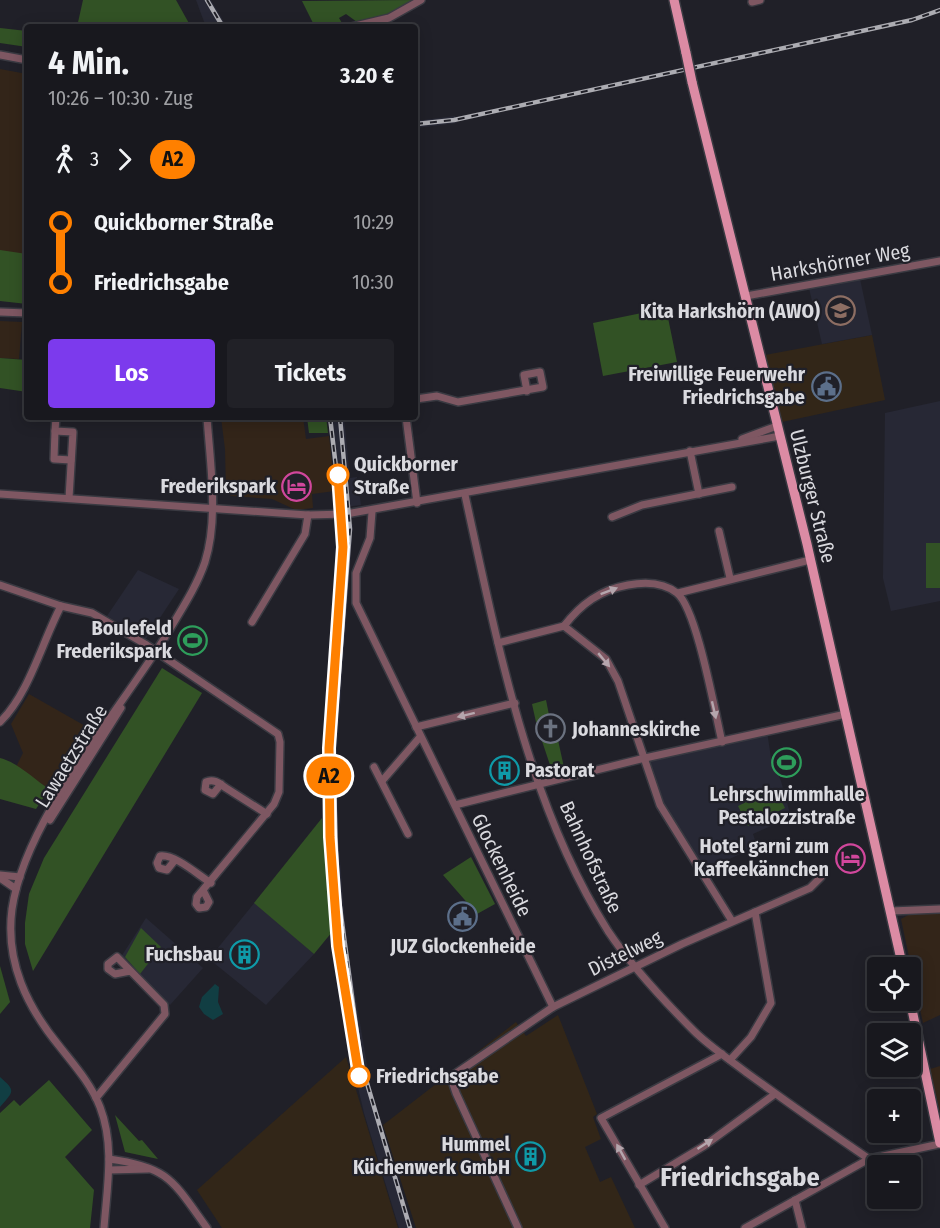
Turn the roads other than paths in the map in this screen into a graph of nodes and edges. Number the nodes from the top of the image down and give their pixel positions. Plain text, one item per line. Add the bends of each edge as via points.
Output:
1 (421, 0) edge
2 (674, 0) edge
3 (364, 24) edge
4 (0, 55) edge
5 (24, 59) edge
6 (940, 261) edge
7 (746, 296) junction
8 (0, 312) edge
9 (24, 313) edge
10 (527, 391) dead end
11 (418, 399) edge
12 (56, 420) edge
13 (207, 420) edge
14 (406, 420) edge
15 (56, 430) junction
16 (778, 431) junction
17 (690, 451) junction
18 (71, 460) junction
19 (732, 487) dead end
20 (0, 494) edge
21 (699, 494) junction
22 (465, 495) junction
23 (69, 498) junction
24 (417, 503) junction
25 (211, 507) junction
26 (372, 512) junction
27 (308, 515) junction
28 (612, 517) dead end
29 (719, 531) dead end
30 (810, 560) junction
31 (730, 578) junction
32 (0, 585) edge
33 (678, 593) junction
34 (61, 606) junction
35 (252, 622) dead end
36 (564, 626) junction
37 (498, 643) junction
38 (155, 652) junction
39 (515, 703) junction
40 (846, 714) junction
41 (0, 722) edge
42 (416, 727) junction
43 (420, 737) junction
44 (722, 742) junction
45 (645, 758) junction
46 (374, 767) dead end
47 (382, 782) junction
48 (539, 783) junction
49 (221, 784) dead end
50 (455, 805) junction
51 (267, 814) junction
52 (408, 834) dead end
53 (174, 860) dead end
54 (0, 877) edge
55 (821, 877) dead end
56 (20, 878) junction
57 (211, 883) junction
58 (16, 888) junction
59 (203, 890) dead end
60 (940, 909) edge
61 (891, 911) junction
62 (755, 912) junction
63 (732, 921) junction
64 (901, 957) edge
65 (635, 967) junction
66 (130, 971) dead end
67 (553, 1007) junction
68 (912, 1011) edge
69 (722, 1054) junction
70 (730, 1060) junction
71 (775, 1094) junction
72 (96, 1098) junction
73 (939, 1132) edge
74 (940, 1144) edge
75 (888, 1155) edge
76 (867, 1158) edge
77 (110, 1159) junction
78 (867, 1160) edge
79 (153, 1168) junction
80 (109, 1170) junction
81 (639, 1185) junction
82 (795, 1200) junction
83 (104, 1228) edge
84 (207, 1228) edge
85 (518, 1228) edge
86 (665, 1228) edge
87 (745, 1228) edge
88 (802, 1228) edge

1 - 3 street via 389,18
2 - 7 main road, Ulzburger Straße, bridge
4 - 5 street
6 - 7 street, Harkshörner Weg
7 - 16 main road, Ulzburger Straße
8 - 9 street
10 - 11 street via 459,402 437,396
12 - 15 street
13 - 25 street, Lawaetzstraße
14 - 24 street
15 - 18 street via 73,432
15 - 18 street via 54,459
16 - 17 street
16 - 30 main road, Ulzburger Straße
17 - 21 street
17 - 22 street
18 - 23 street
19 - 21 street
20 - 23 street
21 - 28 street via 642,505
22 - 24 street
22 - 37 street, Bahnhofstraße
23 - 25 street
24 - 26 street
25 - 27 street
25 - 38 street, Lawaetzstraße via 210,539 199,577
26 - 27 street
26 - 42 street, Glockenheide via 370,538 356,573 356,603
27 - 35 street via 306,534
29 - 31 street
30 - 31 street
30 - 40 main road, Ulzburger Straße
31 - 33 street
32 - 34 street
36 -> 33 street via 579,606 609,590 639,583 655,584
33 -> 44 street via 690,615
34 - 38 street via 92,613
34 - 41 street via 44,638 34,669
36 - 37 street
36 -> 45 street via 606,659 618,681
37 - 39 street, Bahnhofstraße
38 - 51 street via 278,734 279,792
38 - 56 street, Lawaetzstraße via 114,723 38,837
39 -> 42 street
39 - 48 street, Bahnhofstraße
40 - 44 street
40 - 61 main road, Ulzburger Straße
42 - 43 street, Glockenheide
43 - 47 street
43 - 50 street, Glockenheide
44 - 45 street
45 - 48 street
45 - 63 street via 660,805
46 - 47 street
47 - 52 street
48 - 50 street
48 - 65 street, Bahnhofstraße via 588,896
49 - 51 street
50 - 67 street, Glockenheide
51 - 57 street
53 - 57 street
54 - 56 street
54 - 58 street
55 - 62 street, Distelweg via 810,888
56 - 58 street, Lawaetzstraße
57 - 59 street
58 - 72 street, Lawaetzstraße via 12,942 19,981 39,1020
60 - 61 street
61 - 64 main road, Ulzburger Straße
62 - 63 street, Distelweg
62 - 70 street via 771,1003 751,1037
63 - 65 street, Distelweg
65 - 67 street, Distelweg
65 - 69 street, Bahnhofstraße via 696,1033
66 - 72 street via 164,1005 165,1014
67 - 85 street, Distelweg via 453,1077 456,1093
68 - 73 main road
69 - 70 street, Bahnhofstraße
81 -> 69 street via 602,1119
70 - 71 street, Bahnhofstraße
71 - 76 street, Bahnhofstraße
81 -> 71 street
72 - 77 street, Lawaetzstraße via 107,1131
73 - 74 main road
74 - 75 street
77 - 79 street
77 - 80 street, Lawaetzstraße
78 - 82 street
79 - 80 street
79 - 84 street via 175,1186
80 - 83 street, Lawaetzstraße
81 - 86 street
82 - 87 street
82 - 88 street

